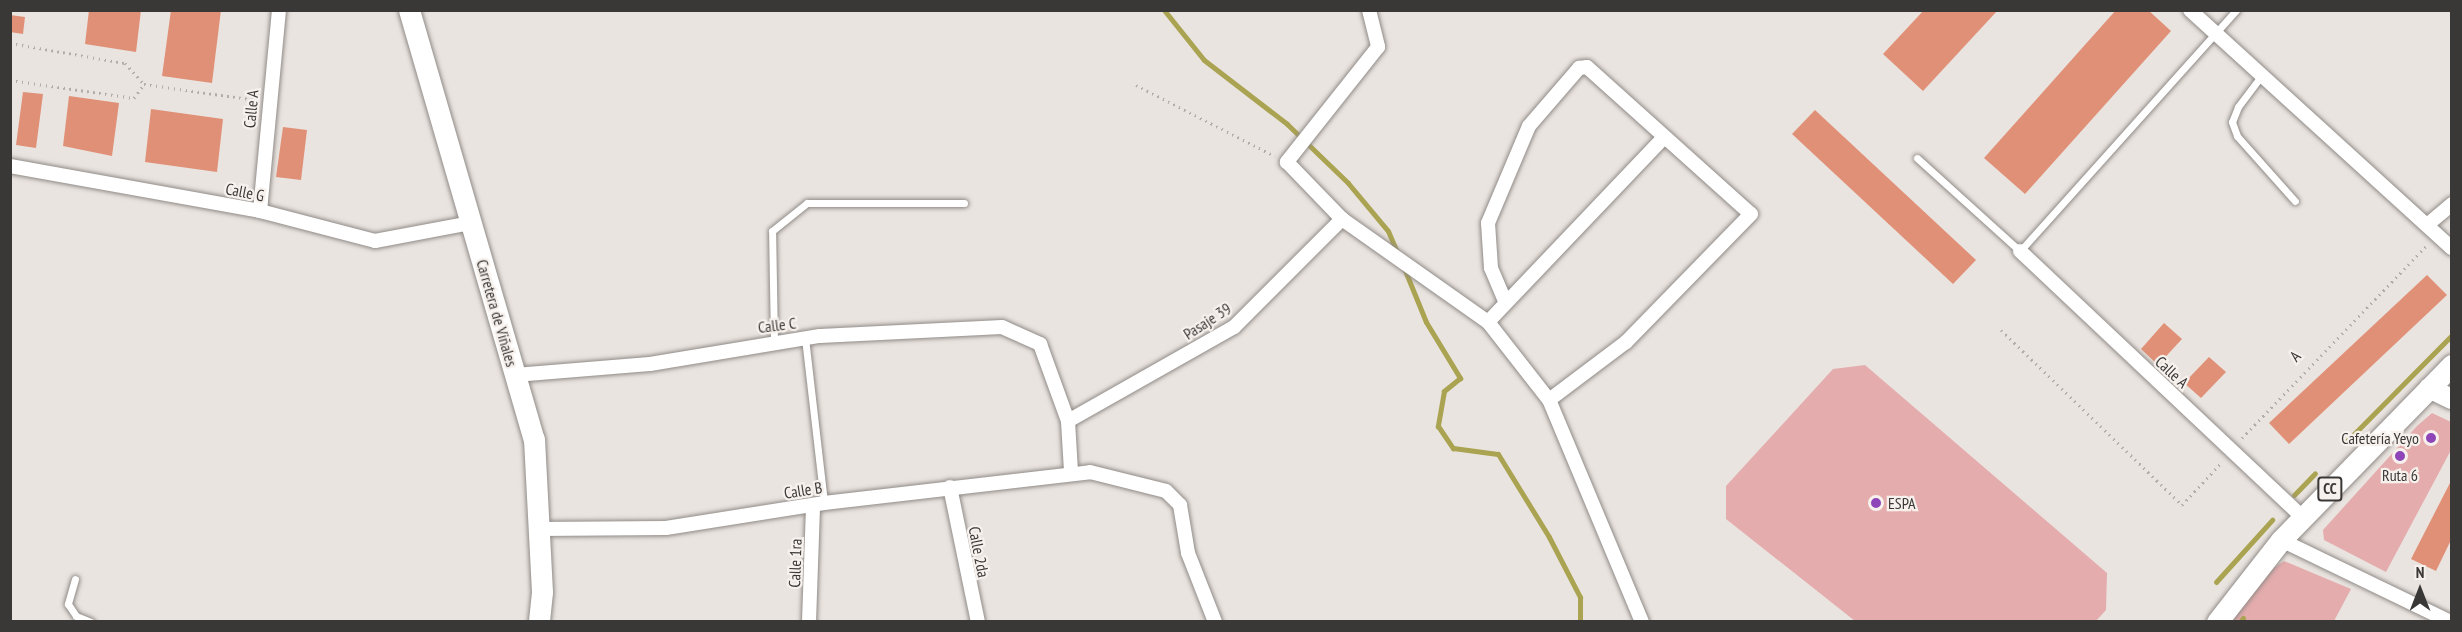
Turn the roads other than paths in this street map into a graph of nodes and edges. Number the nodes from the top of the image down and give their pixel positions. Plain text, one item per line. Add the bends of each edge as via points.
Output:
1 (279, 10) edge
2 (1369, 10) edge
3 (2190, 10) edge
4 (2236, 10) edge
5 (414, 11) edge
6 (2216, 33) junction
7 (2262, 75) junction
8 (1663, 138) junction
9 (1917, 158) dead end
10 (10, 166) edge
11 (2295, 201) dead end
12 (964, 203) dead end
13 (2451, 204) edge
14 (260, 211) junction
15 (1342, 219) junction
16 (471, 223) junction
17 (2432, 230) junction
18 (2451, 248) edge
19 (2020, 251) junction
20 (1505, 301) junction
21 (1488, 322) junction
22 (805, 338) junction
23 (774, 341) junction
24 (2451, 365) edge
25 (515, 375) junction
26 (2429, 388) junction
27 (2451, 399) edge
28 (1549, 400) junction
29 (1068, 421) junction
30 (1071, 471) junction
31 (950, 487) junction
32 (818, 504) junction
33 (2302, 517) junction
34 (539, 529) junction
35 (2281, 540) junction
36 (75, 579) dead end
37 (91, 621) edge
38 (539, 621) edge
39 (809, 621) edge
40 (978, 621) edge
41 (1215, 621) edge
42 (1642, 621) edge
43 (2217, 621) edge
44 (2451, 621) edge

1 - 14 street, Calle A
2 - 15 street via 1378,47 1287,162
3 - 6 street
4 - 6 lane
5 - 16 main road, Carretera de Viñales
6 - 7 street
6 - 19 lane
7 - 11 lane via 2238,106 2232,122 2237,136
7 - 17 street
8 - 20 street
8 - 20 street via 1587,67 1579,68 1529,126 1488,223 1491,268
8 - 28 street via 1751,214 1626,342
9 - 19 lane
10 - 14 street, Calle G
12 - 23 lane via 807,203 772,231
13 - 17 street
14 - 16 street, Calle G via 375,241
15 - 21 street
15 - 29 street, Pasaje 39 via 1234,327
16 - 25 main road, Carretera de Viñales
17 - 18 street
19 - 33 street, Calle A
20 - 21 street
21 - 28 street
22 - 23 street, Calle C
22 - 29 street, Calle C via 1002,327 1040,344
22 - 32 lane
23 - 25 street, Calle C via 650,364
24 - 26 main road, CC
25 - 34 main road, Carretera de Viñales via 534,439
26 - 27 street
26 - 33 main road, CC
28 - 42 street
29 - 30 street
30 - 31 street, Calle B
30 - 41 street, Calle B via 1166,490 1180,506 1188,553
31 - 32 street, Calle B
31 - 40 street, Calle 2da
32 - 34 street, Calle B via 666,528
32 - 39 street, Calle 1ra
33 - 35 main road, CC
34 - 38 main road, Carretera de Viñales
35 - 43 main road, CC
35 - 44 street
36 - 37 lane via 68,604 76,616

